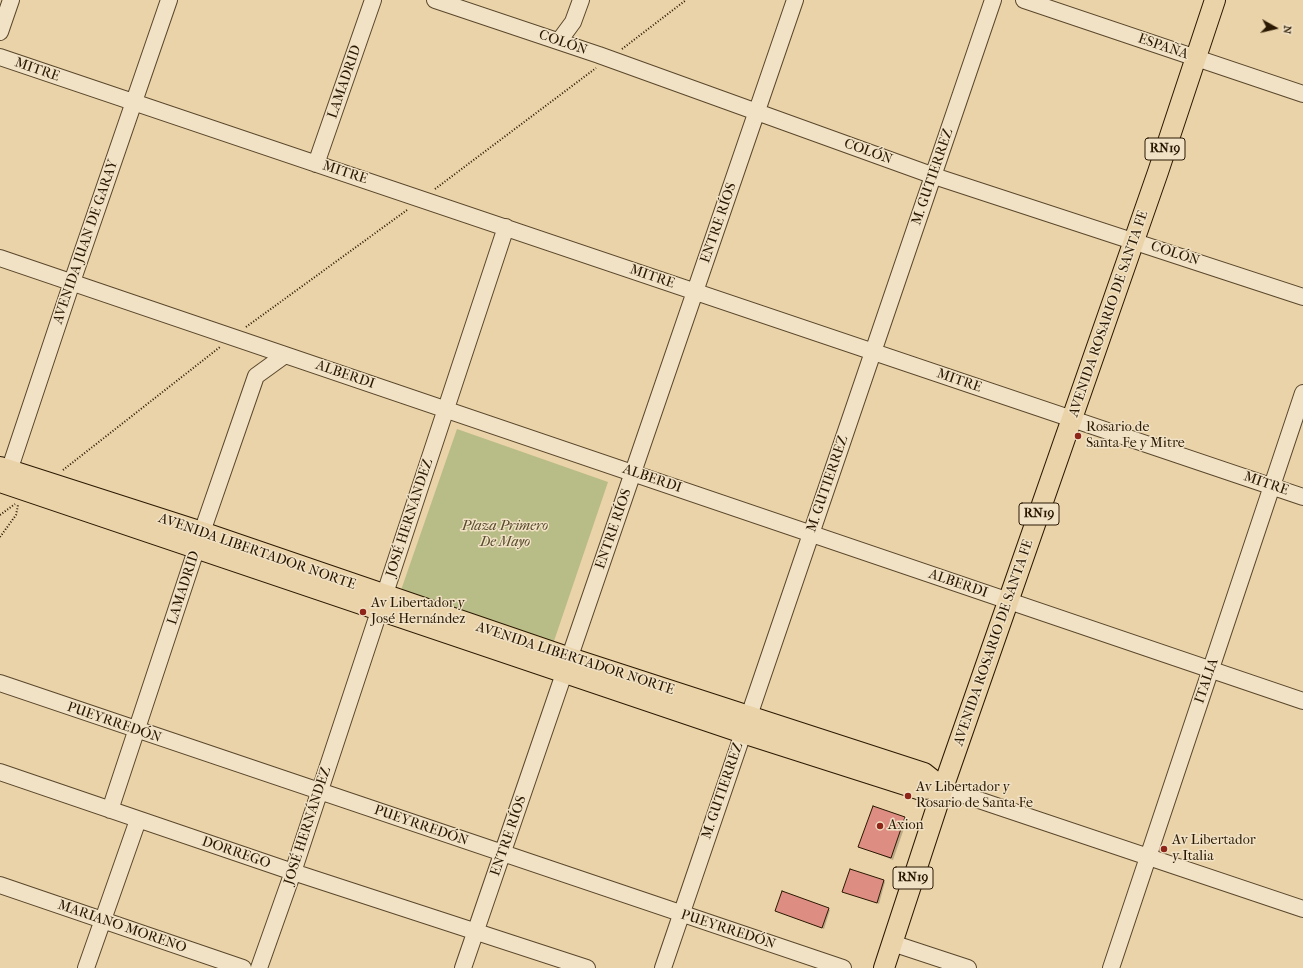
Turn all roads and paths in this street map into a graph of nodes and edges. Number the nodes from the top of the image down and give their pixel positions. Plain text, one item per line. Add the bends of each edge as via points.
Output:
1 (11, 0) edge
2 (169, 0) edge
3 (373, 0) edge
4 (435, 0) edge
5 (581, 0) edge
6 (686, 0) edge
7 (795, 0) edge
8 (993, 0) edge
9 (1024, 0) edge
10 (1215, 0) edge
11 (0, 32) edge
12 (559, 41) junction
13 (0, 57) edge
14 (1195, 57) junction
15 (609, 59) junction
16 (1303, 94) edge
17 (134, 102) junction
18 (757, 112) junction
19 (316, 164) junction
20 (933, 176) junction
21 (423, 199) junction
22 (506, 227) junction
23 (1134, 241) junction
24 (0, 258) edge
25 (72, 282) junction
26 (695, 292) junction
27 (1303, 297) edge
28 (233, 337) junction
29 (873, 352) junction
30 (285, 355) junction
31 (1303, 394) edge
32 (445, 409) junction
33 (1072, 419) junction
34 (633, 473) junction
35 (4, 476) edge
36 (45, 482) junction
37 (1272, 486) junction
38 (1303, 497) edge
39 (0, 515) edge
40 (811, 534) junction
41 (0, 537) edge
42 (200, 540) junction
43 (1008, 601) junction
44 (382, 603) junction
45 (567, 666) junction
46 (1211, 670) junction
47 (0, 684) edge
48 (1303, 701) edge
49 (745, 725) junction
50 (136, 730) junction
51 (0, 772) edge
52 (943, 788) junction
53 (319, 792) junction
54 (110, 810) junction
55 (138, 820) junction
56 (503, 854) junction
57 (1148, 858) junction
58 (293, 872) junction
59 (0, 885) edge
60 (1303, 909) edge
61 (681, 915) junction
62 (103, 920) junction
63 (475, 932) junction
64 (892, 943) junction
65 (86, 968) edge
66 (244, 968) edge
67 (259, 968) edge
68 (463, 968) edge
69 (587, 968) edge
70 (663, 968) edge
71 (842, 968) edge
72 (884, 968) edge
73 (968, 968) edge
74 (1111, 968) edge

1 - 11 street
2 - 17 street, AVENIDA JUAN DE GARAY
3 - 19 street, LAMADRID
4 - 12 street, COLÓN
5 - 12 street via 573,22
6 - 15 path
7 - 18 street, ENTRE RÍOS
8 - 20 street, M. GUTIERREZ
9 - 14 street, ESPAÑA
10 - 14 main road, AVENIDA ROSARIO DE SANTA FE / RN19
12 - 15 street, COLÓN
13 - 17 street, MITRE
14 - 16 street, ESPAÑA
14 - 23 main road, AVENIDA ROSARIO DE SANTA FE / RN19
15 - 18 street, COLÓN
15 - 21 path
17 - 19 street, MITRE
17 - 25 street, AVENIDA JUAN DE GARAY
18 - 20 street, COLÓN
18 - 26 street, ENTRE RÍOS
19 - 21 street, MITRE
20 - 23 street, COLÓN
20 - 29 street, M. GUTIERREZ
21 - 22 street, MITRE
21 - 28 path
22 - 26 street, MITRE
22 - 32 street, JOSÉ HERNÁNDEZ
23 - 27 street, COLÓN
23 - 33 main road, AVENIDA ROSARIO DE SANTA FE / RN19
24 - 25 street, ALBERDI
25 - 28 street, ALBERDI
25 - 35 street, AVENIDA JUAN DE GARAY
26 - 29 street, MITRE
26 - 34 street, ENTRE RÍOS
28 - 30 street, ALBERDI
28 - 36 path
29 - 33 street, MITRE
29 - 40 street, M. GUTIERREZ
30 - 32 street, ALBERDI
30 - 42 street, LAMADRID via 256,376
31 - 37 street, ITALIA
32 - 34 street, ALBERDI
32 - 44 street, JOSÉ HERNÁNDEZ
33 - 37 street, MITRE
33 - 43 main road, AVENIDA ROSARIO DE SANTA FE / RN19
34 - 40 street, ALBERDI
34 - 45 street, ENTRE RÍOS
35 - 36 main road, AVENIDA LIBERTADOR NORTE
35 - 42 main road, AVENIDA LIBERTADOR NORTE
36 - 42 main road, AVENIDA LIBERTADOR NORTE
37 - 38 street, MITRE
37 - 46 street, ITALIA
39 - 41 path via 19,501 16,515
40 - 43 street, ALBERDI
40 - 49 street, M. GUTIERREZ
42 - 44 main road, AVENIDA LIBERTADOR NORTE
42 - 50 street, LAMADRID
43 - 46 street, ALBERDI
43 - 52 main road, AVENIDA ROSARIO DE SANTA FE / RN19
44 - 45 main road, AVENIDA LIBERTADOR NORTE
44 - 53 street, JOSÉ HERNÁNDEZ
45 - 49 main road, AVENIDA LIBERTADOR NORTE
45 - 56 street, ENTRE RÍOS
46 - 48 street, ALBERDI
46 - 57 street, ITALIA
47 - 50 street, PUEYRREDÓN
49 - 52 main road, AVENIDA LIBERTADOR NORTE via 924,773
49 - 61 street, M. GUTIERREZ
50 - 53 street, PUEYRREDÓN
50 - 54 street, LAMADRID
51 - 54 street, DORREGO
52 - 57 street, AVENIDA LIBERTADOR NORTE
52 - 64 main road, AVENIDA ROSARIO DE SANTA FE / RN19
53 - 56 street, PUEYRREDÓN
53 - 58 street, JOSÉ HERNÁNDEZ
54 - 55 street, DORREGO
55 - 58 street, DORREGO
55 - 62 street
56 - 61 street, PUEYRREDÓN
56 - 63 street, ENTRE RÍOS
57 - 60 street, AVENIDA LIBERTADOR NORTE
57 - 74 street, ITALIA
58 - 63 street, DORREGO
58 - 67 street, JOSÉ HERNÁNDEZ
59 - 62 street, MARIANO MORENO
61 - 70 street, M. GUTIERREZ
61 - 71 street, PUEYRREDÓN
62 - 65 street
62 - 66 street, MARIANO MORENO
63 - 68 street, ENTRE RÍOS
63 - 69 street, DORREGO
64 - 72 main road, AVENIDA ROSARIO DE SANTA FE / RN19
64 - 73 street

